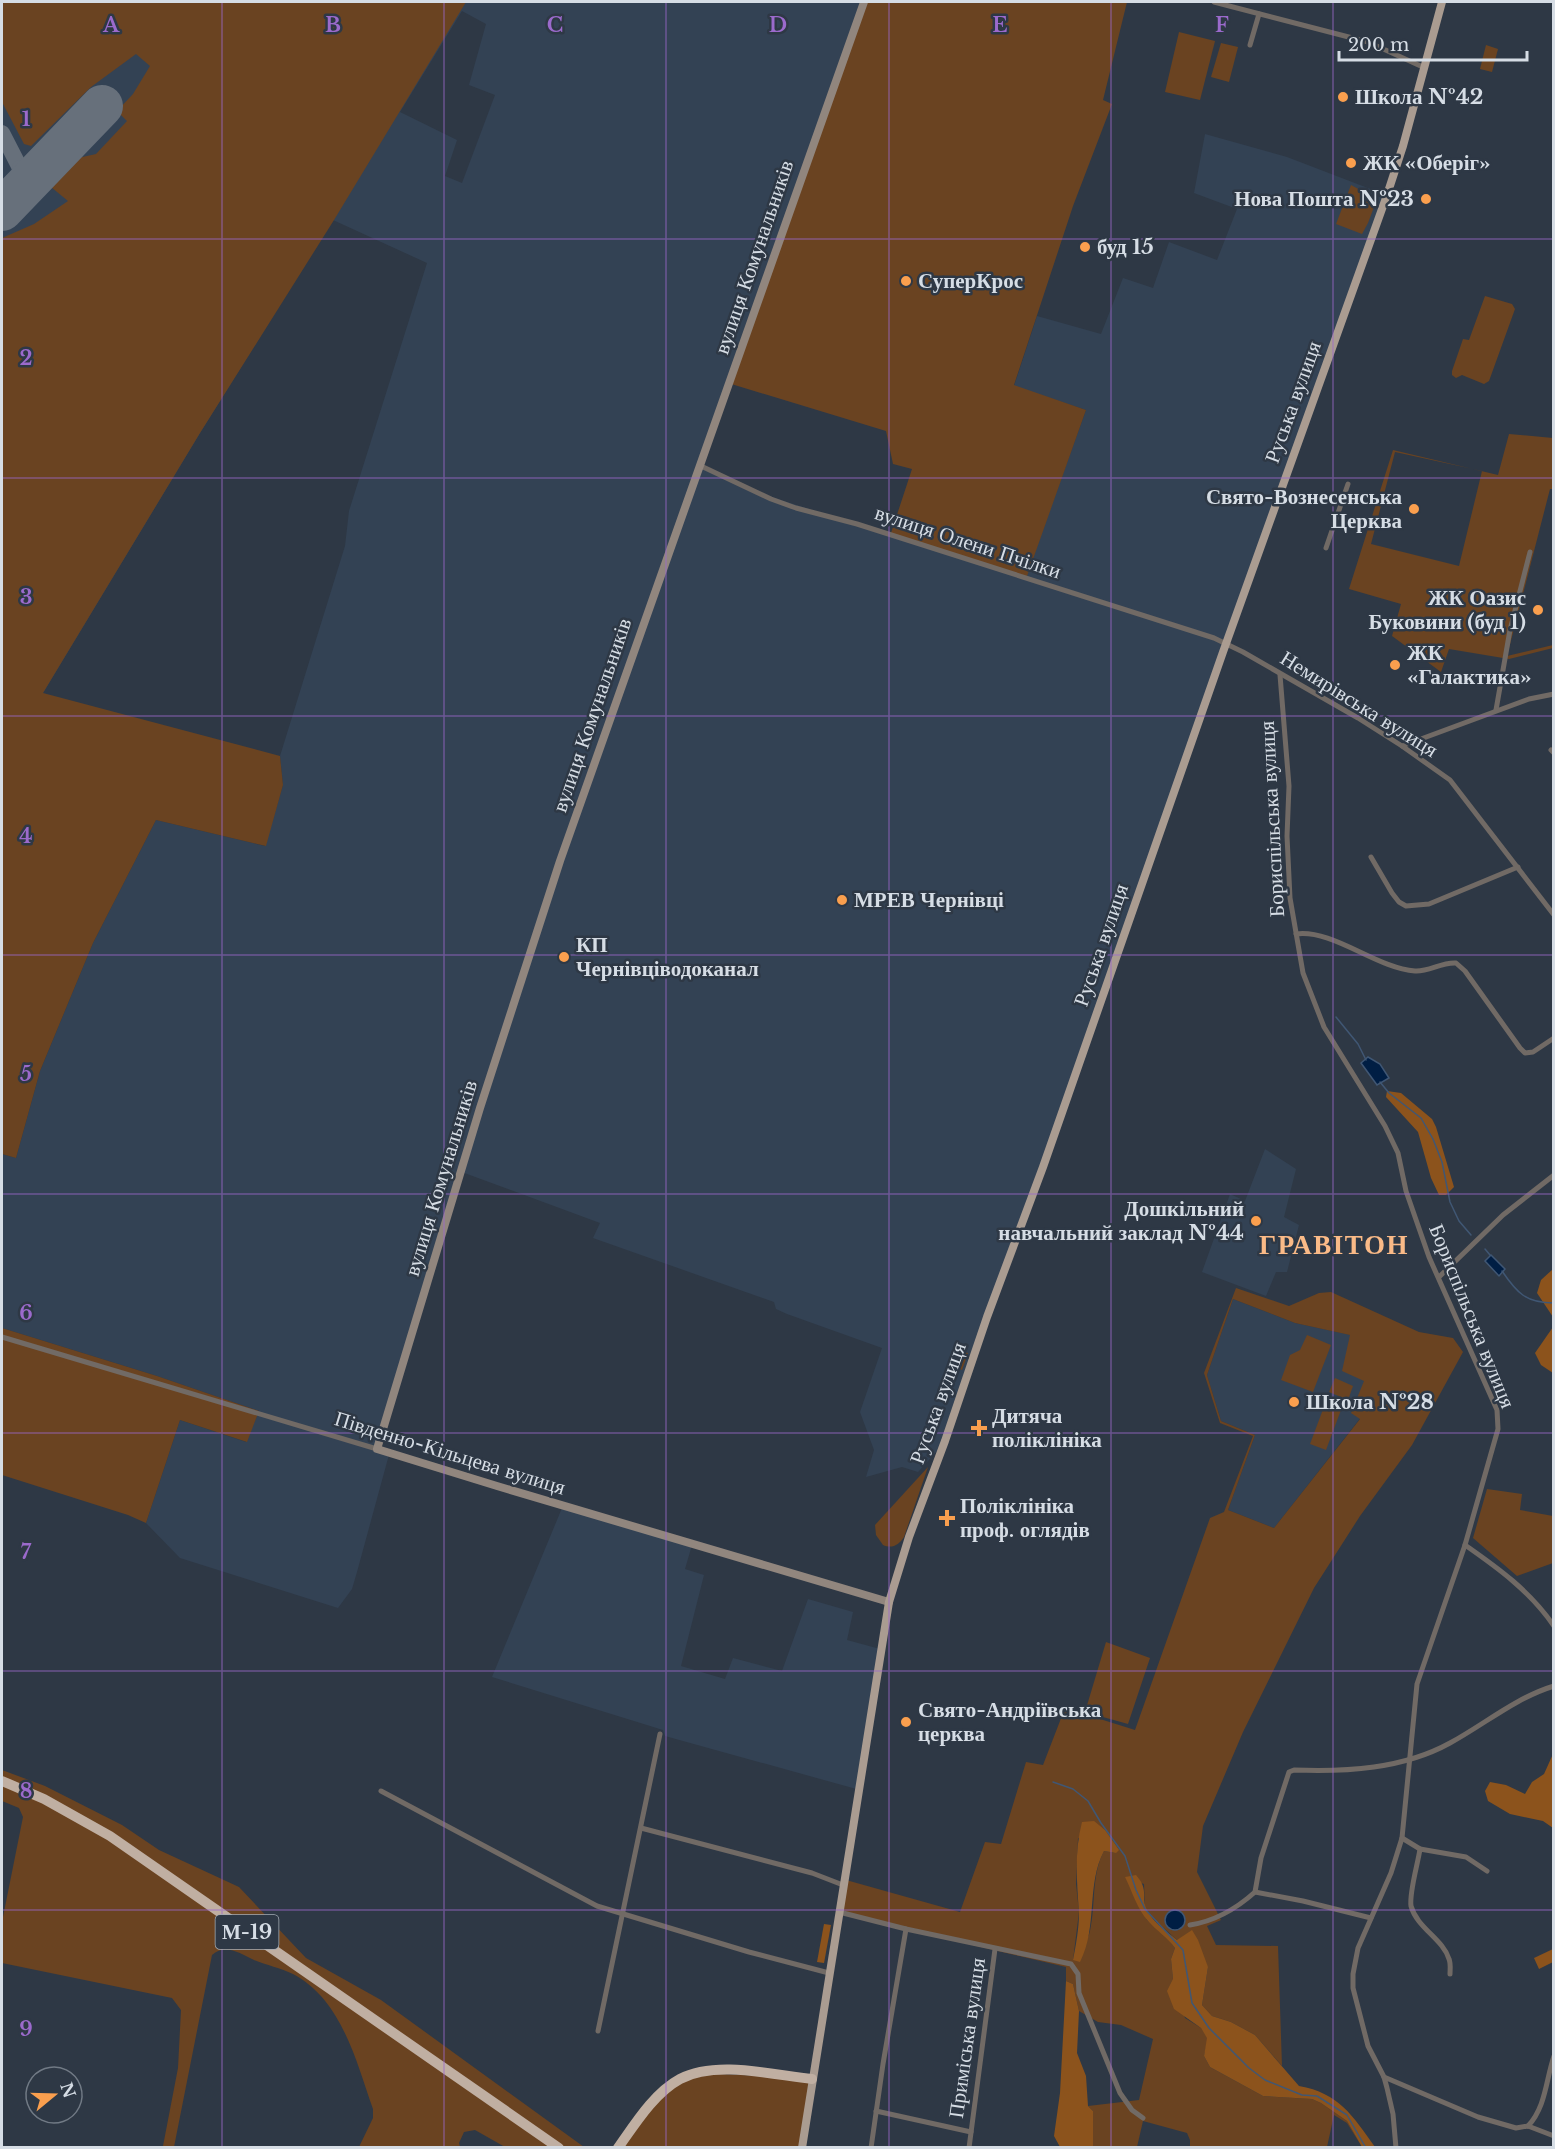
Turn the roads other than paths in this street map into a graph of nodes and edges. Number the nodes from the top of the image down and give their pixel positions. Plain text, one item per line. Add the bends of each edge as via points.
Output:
1 (864, 2) edge
2 (1214, 2) edge
3 (1442, 2) edge
4 (1258, 14) junction
5 (1250, 45) dead end
6 (1425, 68) junction
7 (701, 466) junction
8 (1348, 484) dead end
9 (1326, 548) dead end
10 (1530, 552) dead end
11 (1227, 644) junction
12 (1280, 675) junction
13 (1554, 694) edge
14 (1496, 710) junction
15 (1402, 746) junction
16 (1371, 856) dead end
17 (1518, 867) junction
18 (1554, 915) edge
19 (1296, 934) junction
20 (1554, 1038) edge
21 (1554, 1174) edge
22 (1439, 1278) junction
23 (2, 1337) edge
24 (377, 1449) junction
25 (1465, 1545) junction
26 (889, 1602) junction
27 (1554, 1626) edge
28 (1554, 1686) edge
29 (660, 1734) dead end
30 (1410, 1761) junction
31 (2, 1781) edge
32 (381, 1791) dead end
33 (641, 1828) junction
34 (1402, 1838) junction
35 (1420, 1849) junction
36 (1487, 1871) dead end
37 (843, 1885) junction
38 (1255, 1892) junction
39 (839, 1912) junction
40 (621, 1914) junction
41 (1371, 1918) junction
42 (1190, 1925) dead end
43 (906, 1929) junction
44 (995, 1948) junction
45 (829, 1973) junction
46 (1450, 1974) dead end
47 (598, 2031) dead end
48 (1554, 2056) edge
49 (1384, 2077) junction
50 (812, 2079) junction
51 (876, 2111) junction
52 (1143, 2118) dead end
53 (1528, 2126) junction
54 (971, 2132) junction
55 (1554, 2136) edge
56 (558, 2148) edge
57 (618, 2148) edge
58 (802, 2148) edge
59 (872, 2148) edge
60 (969, 2148) edge
61 (1396, 2148) edge

1 - 7 street, вулиця Комунальників
2 - 4 street
3 - 6 main road, Руська вулиця
4 - 5 street
4 - 6 street via 1368,42
6 - 11 main road, Руська вулиця via 1386,195
7 - 11 street, вулиця Олени Пчілки via 796,508 857,524
7 - 24 street, вулиця Комунальників via 560,861
8 - 9 street
10 - 14 street via 1510,630
11 - 12 street, Немирівська вулиця
11 - 26 main road, Руська вулиця
12 - 15 street, Немирівська вулиця
12 - 19 street, Бориспільська вулиця via 1289,786 1290,898
13 - 14 street
14 - 15 street
15 - 17 street, Немирівська вулиця via 1450,780
16 - 17 street via 1392,893 1406,906 1429,904
17 - 18 street, Немирівська вулиця
19 - 20 street via 1306,932 1417,972 1456,963 1526,1053
19 - 22 street, Бориспільська вулиця via 1303,973 1324,1027 1398,1153 1406,1191
21 - 22 street via 1503,1215
22 - 25 street, Бориспільська вулиця via 1497,1410 1498,1429
23 - 24 street, Південно-Кільцева вулиця
24 - 26 street, Південно-Кільцева вулиця
25 - 27 street via 1539,1604
25 - 30 street, Бориспільська вулиця via 1417,1684
26 - 37 main road, Руська вулиця
28 - 30 street via 1519,1700 1451,1743
29 - 33 street
30 - 34 street, Бориспільська вулиця
30 - 38 street via 1342,1771 1289,1772 1261,1857
31 - 56 highway, М-19 via 44,1798 110,1836
32 - 40 street via 597,1906
33 - 37 street
33 - 40 street
34 - 35 street
34 - 41 street, Бориспільська вулиця
35 - 36 street via 1466,1857
35 - 46 street via 1411,1903 1418,1919 1444,1949 1450,1960
37 - 39 main road, Руська вулиця
38 - 41 street
38 - 42 street via 1228,1913
39 - 43 street, Приміська вулиця
39 - 45 main road, Руська вулиця
40 - 45 street
40 - 47 street
41 - 49 street, Бориспільська вулиця via 1358,1948 1353,1988 1368,2046
43 - 44 street, Приміська вулиця
43 - 51 street
44 - 52 street, Приміська вулиця via 1071,1964 1120,2093
44 - 54 street, Приміська вулиця
45 - 50 main road, Руська вулиця
48 - 53 street via 1541,2106
49 - 53 street via 1478,2117 1516,2128
49 - 61 street, Бориспільська вулиця
50 - 57 highway via 735,2070 694,2073 669,2086
50 - 58 main road, Руська вулиця
51 - 54 street, Приміська вулиця
51 - 59 street
53 - 55 street
54 - 60 street, Приміська вулиця

